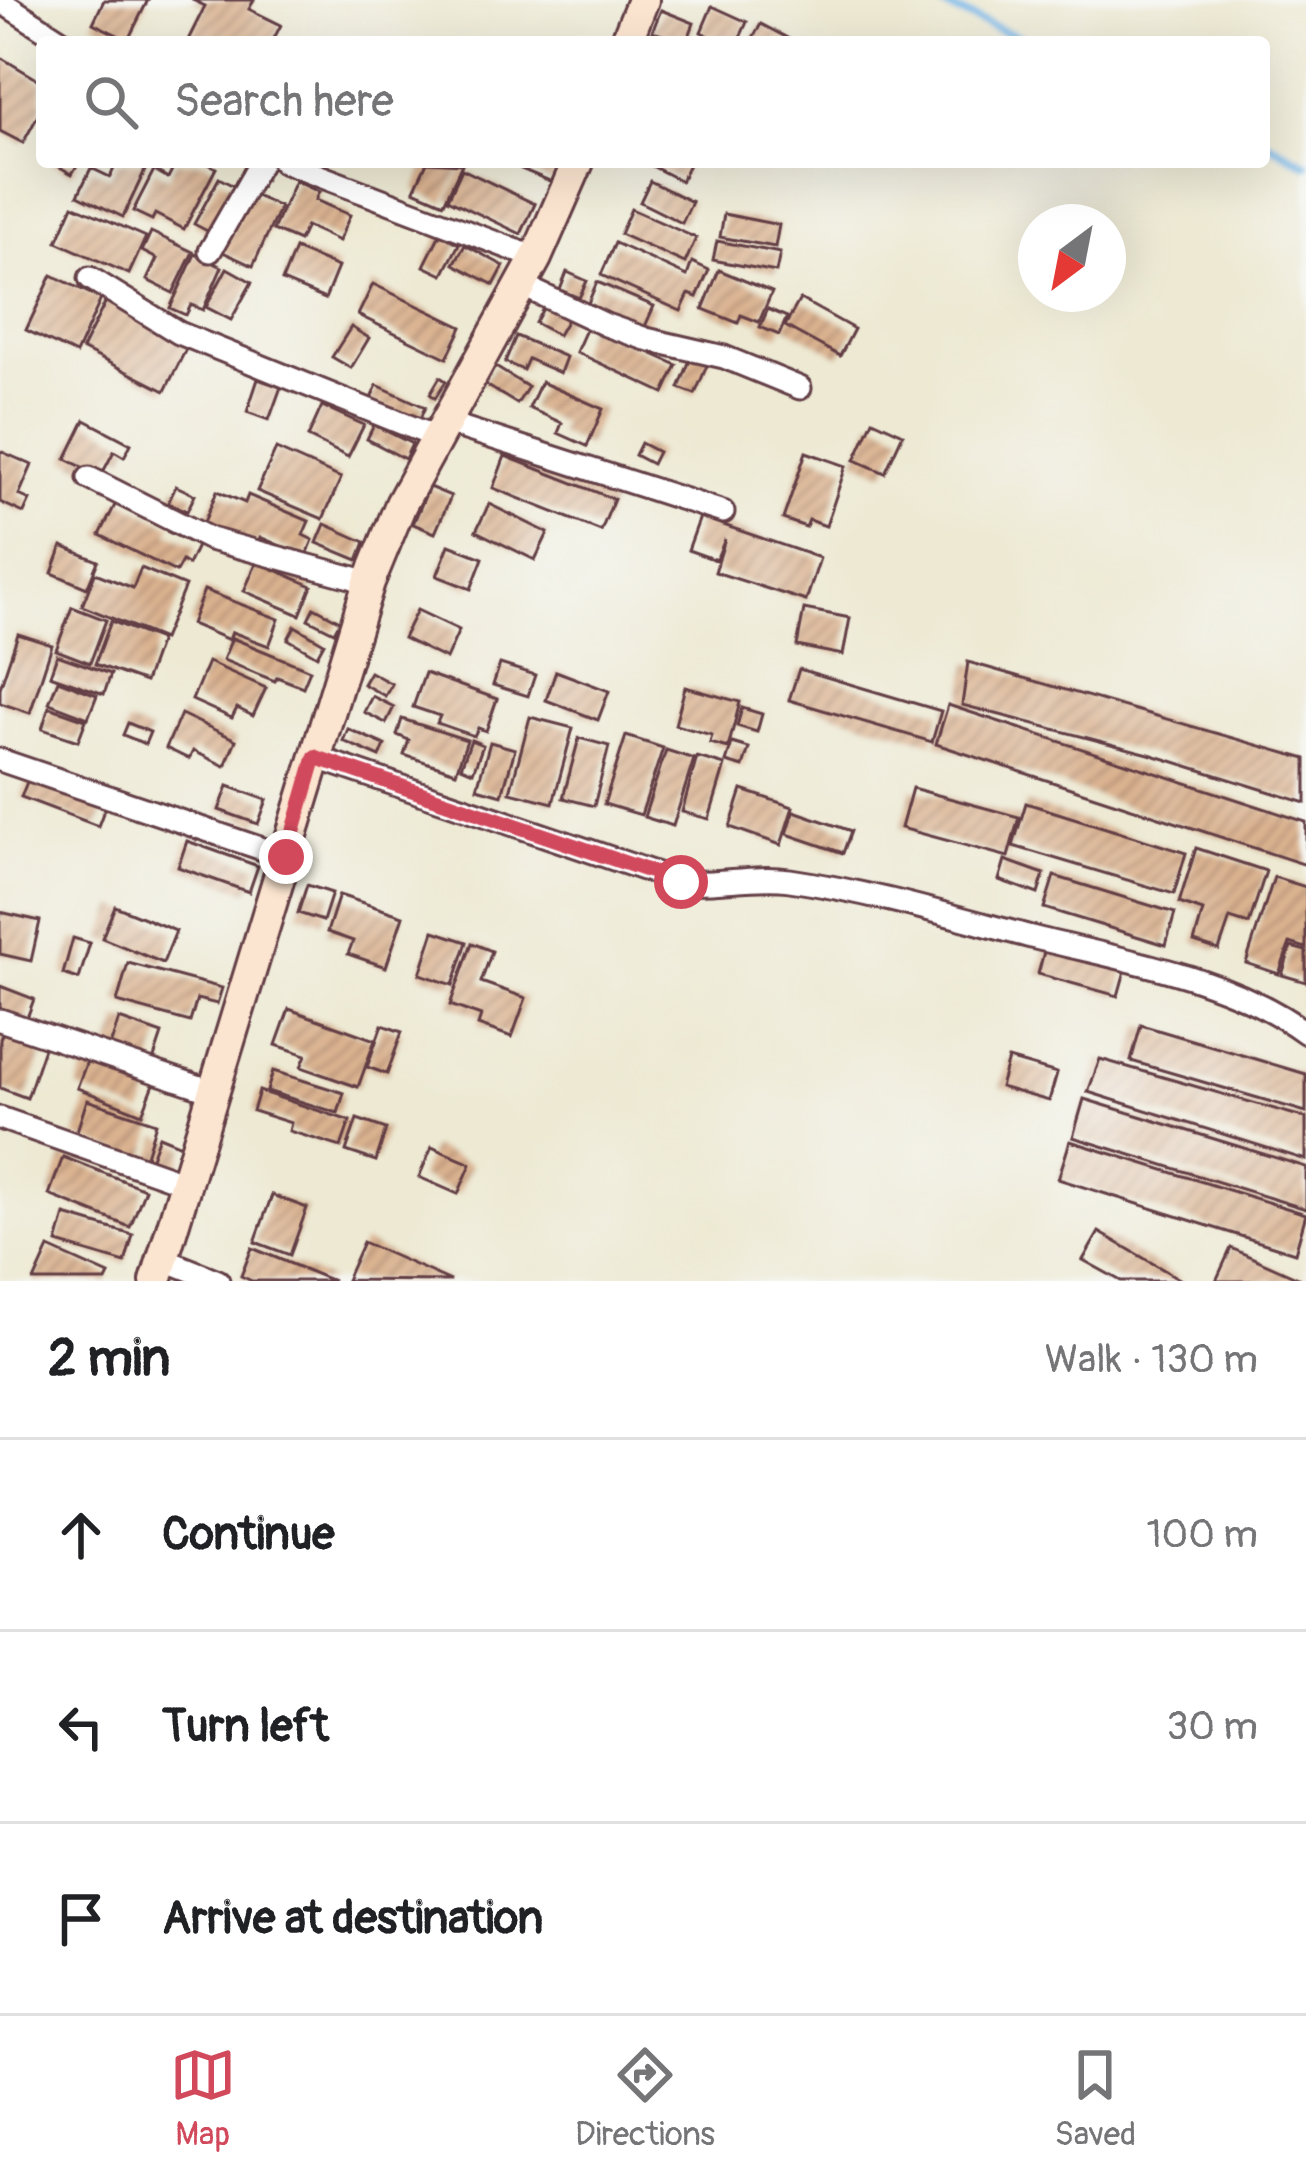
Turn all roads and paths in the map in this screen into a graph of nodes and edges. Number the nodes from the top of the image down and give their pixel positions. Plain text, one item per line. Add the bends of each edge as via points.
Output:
1 (643, 0) edge
2 (0, 1) edge
3 (55, 36) edge
4 (628, 36) edge
5 (258, 168) edge
6 (297, 168) edge
7 (575, 168) edge
8 (210, 250) dead end
9 (529, 271) junction
10 (90, 278) dead end
11 (800, 388) dead end
12 (440, 429) junction
13 (89, 478) dead end
14 (723, 512) dead end
15 (369, 582) junction
16 (315, 757) junction
17 (0, 760) edge
18 (286, 857) junction
19 (0, 1020) edge
20 (1306, 1033) edge
21 (215, 1092) junction
22 (0, 1118) edge
23 (185, 1183) junction
24 (160, 1270) edge
25 (218, 1281) edge

1 - 4 street
2 - 3 street
5 - 8 street
6 - 9 street
7 - 9 street
9 - 11 street via 606,325 724,357
9 - 12 street
10 - 12 street via 178,333
12 - 14 street
12 - 15 street
13 - 15 street via 210,539
15 - 16 street
16 - 18 street
16 - 20 street via 681,882 787,880 926,910 1172,973 1274,1009
17 - 18 street
18 - 21 street
19 - 21 street
21 - 23 street
22 - 23 street
23 - 24 street
24 - 25 street

